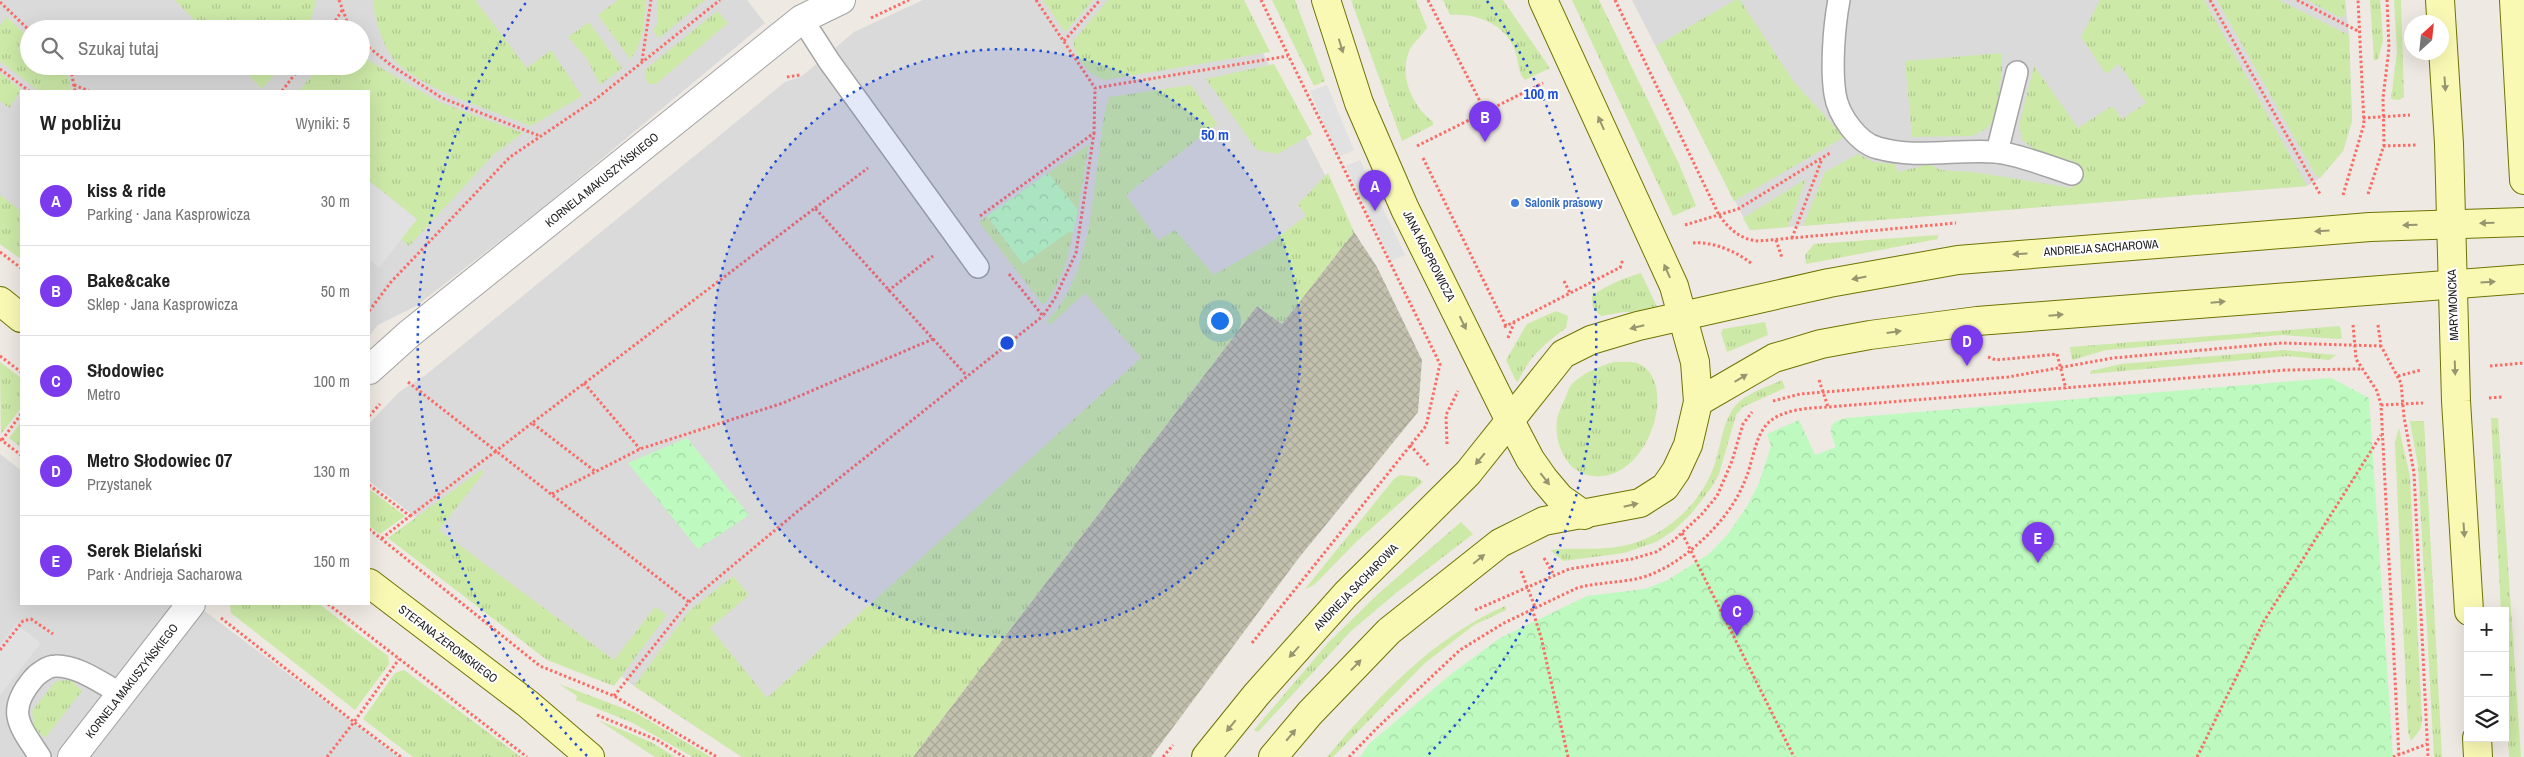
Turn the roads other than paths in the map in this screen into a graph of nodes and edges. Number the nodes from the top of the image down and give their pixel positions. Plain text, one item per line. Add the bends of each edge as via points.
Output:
1 (841, 0) edge
2 (1326, 0) edge
3 (1543, 0) edge
4 (1839, 0) edge
5 (2440, 0) edge
6 (2514, 0) edge
7 (796, 9) edge
8 (2017, 72) dead end
9 (1997, 152) junction
10 (2072, 174) dead end
11 (2524, 180) edge
12 (2524, 222) edge
13 (2451, 224) junction
14 (978, 266) dead end
15 (2524, 279) edge
16 (2452, 284) junction
17 (0, 301) edge
18 (20, 317) edge
19 (1684, 317) junction
20 (370, 369) edge
21 (1698, 402) junction
22 (1511, 422) junction
23 (1584, 515) junction
24 (370, 584) edge
25 (2469, 607) edge
26 (203, 608) edge
27 (122, 694) junction
28 (528, 704) junction
29 (2477, 742) edge
30 (40, 757) edge
31 (72, 757) edge
32 (590, 757) edge
33 (612, 757) edge
34 (1206, 757) edge
35 (1273, 757) edge
36 (2478, 757) edge

1 - 7 street, KORNELA MAKUSZYŃSKIEGO
2 -> 22 street, JANA KASPROWICZA via 1359,102 1405,209
19 -> 3 street via 1674,286
4 - 9 lane via 1835,22 1835,95 1843,116 1859,136 1877,148 1907,152
5 -> 13 street, MARYMONCKA
6 - 11 street
7 - 14 lane via 835,69
7 - 20 street, KORNELA MAKUSZYŃSKIEGO
8 - 9 lane
9 - 10 lane
12 -> 13 street, ANDRIEJA SACHAROWA
13 - 16 street, MARYMONCKA
13 -> 19 street, ANDRIEJA SACHAROWA via 2370,227 1958,260 1829,283
16 -> 15 street
21 -> 16 street via 1774,358 1821,344 1870,335 1977,321
16 -> 25 street, MARYMONCKA
17 - 18 street
19 - 21 street via 1695,362
19 -> 22 street, ANDRIEJA SACHAROWA via 1591,340 1563,354
23 -> 21 street via 1640,503 1665,487 1688,444
22 -> 23 street, JANA KASPROWICZA via 1544,479 1560,498
22 -> 34 street, ANDRIEJA SACHAROWA via 1452,491 1346,594
35 -> 23 street via 1310,713 1389,632 1500,543 1544,521
24 - 28 street, STEFANA ŻEROMSKIEGO
26 - 27 street, KORNELA MAKUSZYŃSKIEGO
27 - 30 lane via 74,669 53,666 37,675 22,692 16,710 22,730
27 - 31 street, KORNELA MAKUSZYŃSKIEGO
28 - 32 street, STEFANA ŻEROMSKIEGO
28 - 33 street, STEFANA ŻEROMSKIEGO
29 - 36 street

